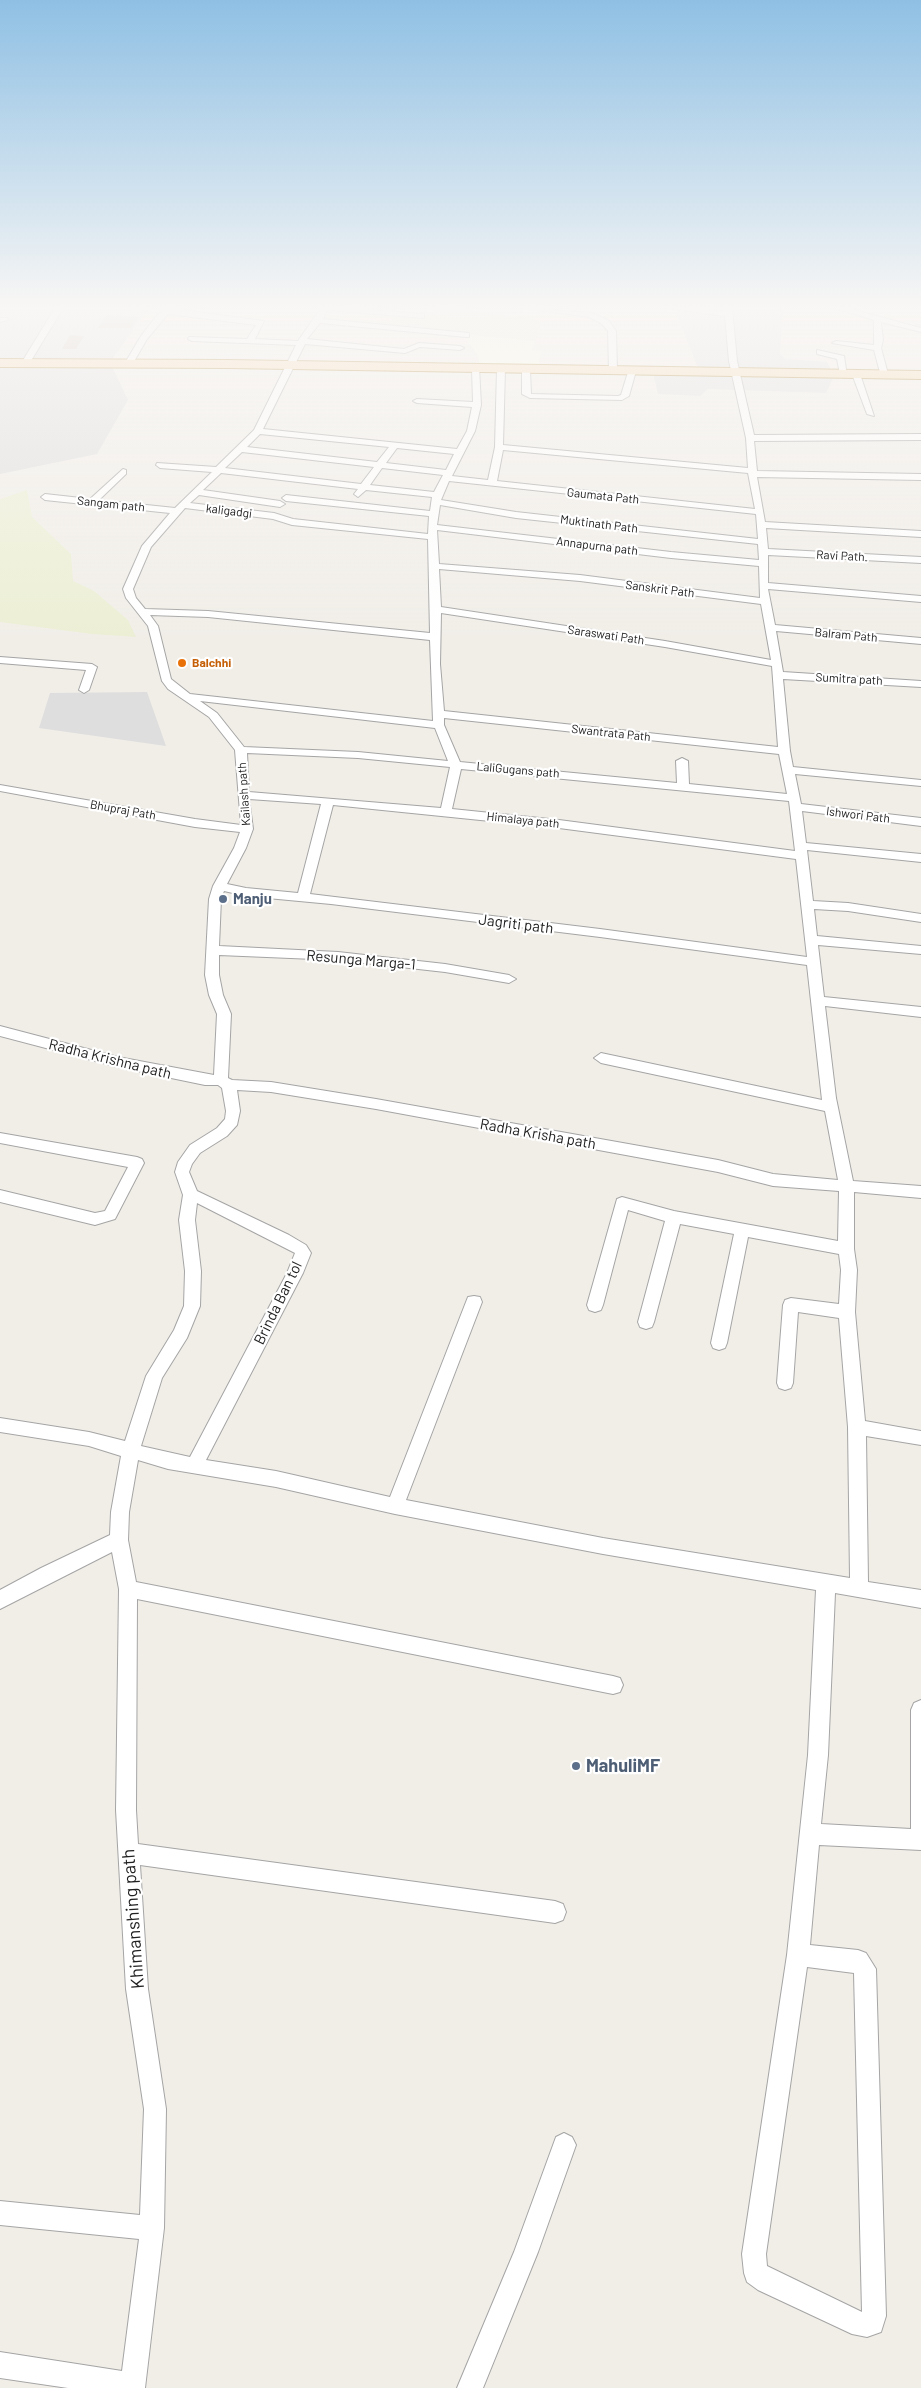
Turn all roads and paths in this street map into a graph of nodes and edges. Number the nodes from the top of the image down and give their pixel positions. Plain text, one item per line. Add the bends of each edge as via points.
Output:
1 (264, 419) edge
2 (474, 419) edge
3 (500, 419) edge
4 (746, 419) edge
5 (258, 431) junction
6 (921, 437) edge
7 (750, 438) junction
8 (395, 445) junction
9 (499, 447) junction
10 (241, 449) junction
11 (460, 452) junction
12 (320, 459) junction
13 (160, 465) dead end
14 (380, 465) junction
15 (219, 470) junction
16 (122, 472) dead end
17 (753, 472) junction
18 (447, 475) junction
19 (921, 477) edge
20 (492, 484) junction
21 (363, 487) junction
22 (198, 492) junction
23 (46, 497) dead end
24 (436, 498) junction
25 (283, 501) junction
26 (92, 502) junction
27 (349, 505) junction
28 (181, 508) junction
29 (760, 512) junction
30 (433, 514) junction
31 (274, 516) junction
32 (761, 525) junction
33 (432, 532) junction
34 (921, 534) edge
35 (763, 552) junction
36 (921, 560) edge
37 (434, 566) junction
38 (763, 586) junction
39 (921, 599) edge
40 (767, 602) junction
41 (435, 609) junction
42 (142, 612) junction
43 (771, 628) junction
44 (435, 637) junction
45 (921, 641) edge
46 (0, 660) edge
47 (777, 670) junction
48 (921, 684) edge
49 (84, 690) dead end
50 (185, 696) junction
51 (439, 719) junction
52 (241, 750) junction
53 (784, 751) junction
54 (682, 761) dead end
55 (456, 765) junction
56 (788, 770) junction
57 (921, 783) edge
58 (0, 788) edge
59 (684, 788) junction
60 (244, 795) junction
61 (328, 801) junction
62 (795, 803) junction
63 (446, 812) junction
64 (921, 822) edge
65 (247, 829) junction
66 (801, 851) junction
67 (921, 858) edge
68 (219, 886) junction
69 (303, 897) junction
70 (808, 905) junction
71 (921, 918) edge
72 (812, 940) junction
73 (212, 950) junction
74 (921, 950) edge
75 (814, 962) junction
76 (509, 979) dead end
77 (818, 1001) junction
78 (921, 1012) edge
79 (0, 1031) edge
80 (601, 1058) dead end
81 (225, 1083) junction
82 (830, 1108) junction
83 (0, 1138) edge
84 (847, 1186) junction
85 (921, 1192) edge
86 (190, 1195) junction
87 (0, 1196) edge
88 (674, 1217) junction
89 (742, 1230) junction
90 (846, 1249) junction
91 (474, 1302) dead end
92 (595, 1305) dead end
93 (847, 1312) junction
94 (646, 1322) dead end
95 (720, 1343) dead end
96 (785, 1382) dead end
97 (0, 1425) edge
98 (857, 1427) junction
99 (921, 1438) edge
100 (131, 1450) junction
101 (194, 1466) junction
102 (395, 1506) junction
103 (119, 1540) junction
104 (826, 1584) junction
105 (859, 1588) junction
106 (128, 1589) junction
107 (921, 1599) edge
108 (0, 1600) edge
109 (613, 1685) dead end
110 (921, 1710) edge
111 (810, 1834) junction
112 (921, 1840) edge
113 (129, 1853) junction
114 (555, 1912) dead end
115 (798, 1955) junction
116 (564, 2145) dead end
117 (0, 2213) edge
118 (152, 2228) junction
119 (0, 2365) edge
120 (132, 2387) edge
121 (470, 2388) edge

1 - 5 street, Kailash path
2 - 11 street
3 - 9 street
4 - 7 street
5 - 10 street, Kailash path
5 - 12 street
6 - 7 street
7 - 17 street
8 - 11 street
8 - 12 street
8 - 14 street
9 - 17 street
9 - 20 street
10 - 12 street
10 - 15 street, Kailash path
11 - 18 street
12 - 14 street, Gaumata Path
12 - 15 street
12 - 21 street, Muktinath Path
12 - 25 street
13 - 15 street
14 - 18 street, Gaumata Path
14 - 21 street
15 - 22 street, Kailash path
16 - 26 street
17 - 19 street
17 - 29 street
18 - 20 street, Gaumata Path
18 - 24 street
20 - 29 street, Gaumata Path
21 - 24 street, Muktinath Path
21 - 27 street
22 - 25 street
22 - 28 street, Kailash path
23 - 26 street, Sangam path
24 - 30 street
24 - 35 street, Muktinath Path via 516,515
25 - 27 street
25 - 31 street
26 - 28 street, Sangam path
27 - 30 street
28 - 31 street, kaligadgi
28 - 42 street, Kailash path via 146,546 128,590
29 - 32 street
30 - 33 street
31 - 33 street, kaligadgi via 292,522
32 - 34 street
32 - 35 street
33 - 35 street, Annapurna path via 671,556
33 - 37 street
35 - 36 street, Ravi Path.
35 - 38 street
37 - 40 street, Sanskrit Path via 554,576
37 - 41 street
38 - 39 street
38 - 40 street
40 - 43 street
41 - 44 street
41 - 47 street, Saraswati Path via 665,644
42 - 44 street via 208,614
42 - 50 street, Kailash path via 153,626 166,679
43 - 45 street, Balram Path
43 - 47 street
44 - 51 street
46 - 49 street via 92,667
47 - 48 street, Sumitra path
47 - 53 street
50 - 51 street, Swantrata Path
50 - 52 street, Kailash path via 213,715
51 - 53 street, Swantrata Path
51 - 55 street
52 - 55 street, LaliGugans path via 305,751
52 - 60 street, Kailash path
53 - 56 street
54 - 59 street
55 - 59 street, LaliGugans path
55 - 63 street
56 - 57 street
56 - 62 street
58 - 65 street, Bhupraj Path via 195,823
59 - 62 street, LaliGugans path
60 - 61 street, Himalaya path
60 - 65 street, Kailash path
61 - 63 street, Himalaya path
61 - 69 street
62 - 64 street, Ishwori Path
62 - 66 street
63 - 66 street, Himalaya path
65 - 68 street, Kailash path
66 - 67 street, Himalaya path
66 - 70 street
68 - 69 street, Jagriti path
68 - 73 street, Kailash path via 215,898
69 - 75 street, Jagriti path
70 - 71 street via 848,907
70 - 72 street
72 - 74 street
72 - 75 street
73 - 76 street, Resunga Marga-1 via 338,956
73 - 81 street, Kailash path via 212,975 224,1014
75 - 77 street
77 - 78 street
77 - 82 street
79 - 81 street, Radha Krishna path via 118,1062
80 - 82 street
81 - 84 street, Radha Krisha path via 271,1087 718,1166 773,1180
81 - 86 street, Kailash path via 233,1111 232,1122 195,1149 185,1162 182,1172
82 - 84 street
83 - 87 street via 137,1162 110,1215 95,1219
84 - 85 street, Radha Krisha path
84 - 90 street
86 - 100 street, Khimanshing path via 187,1220 194,1271 192,1306 181,1333 154,1376
86 - 101 street, Brinda Ban tol via 284,1239 303,1253
88 - 89 street
88 - 92 street via 622,1203
88 - 94 street
89 - 90 street
89 - 95 street
90 - 93 street via 849,1270
91 - 102 street
93 - 96 street via 791,1305
93 - 98 street
97 - 100 street via 81,1437
98 - 99 street
98 - 105 street
100 - 101 street
100 - 103 street, Khimanshing path via 122,1497
101 - 102 street via 276,1479
102 - 104 street via 613,1548
103 - 106 street, Khimanshing path
103 - 108 street
104 - 105 street
104 - 111 street via 818,1755
105 - 107 street
106 - 109 street
106 - 113 street, Khimanshing path via 126,1810
110 - 112 street
111 - 112 street
111 - 115 street
113 - 114 street
113 - 118 street, Khimanshing path via 138,1989 155,2109
115 - 115 street via 858,1961 865,1969 874,2316 872,2323 867,2325 767,2281 756,2273 754,2254
116 - 121 street via 526,2252
117 - 118 street
118 - 120 street, Khimanshing path
119 - 120 street

